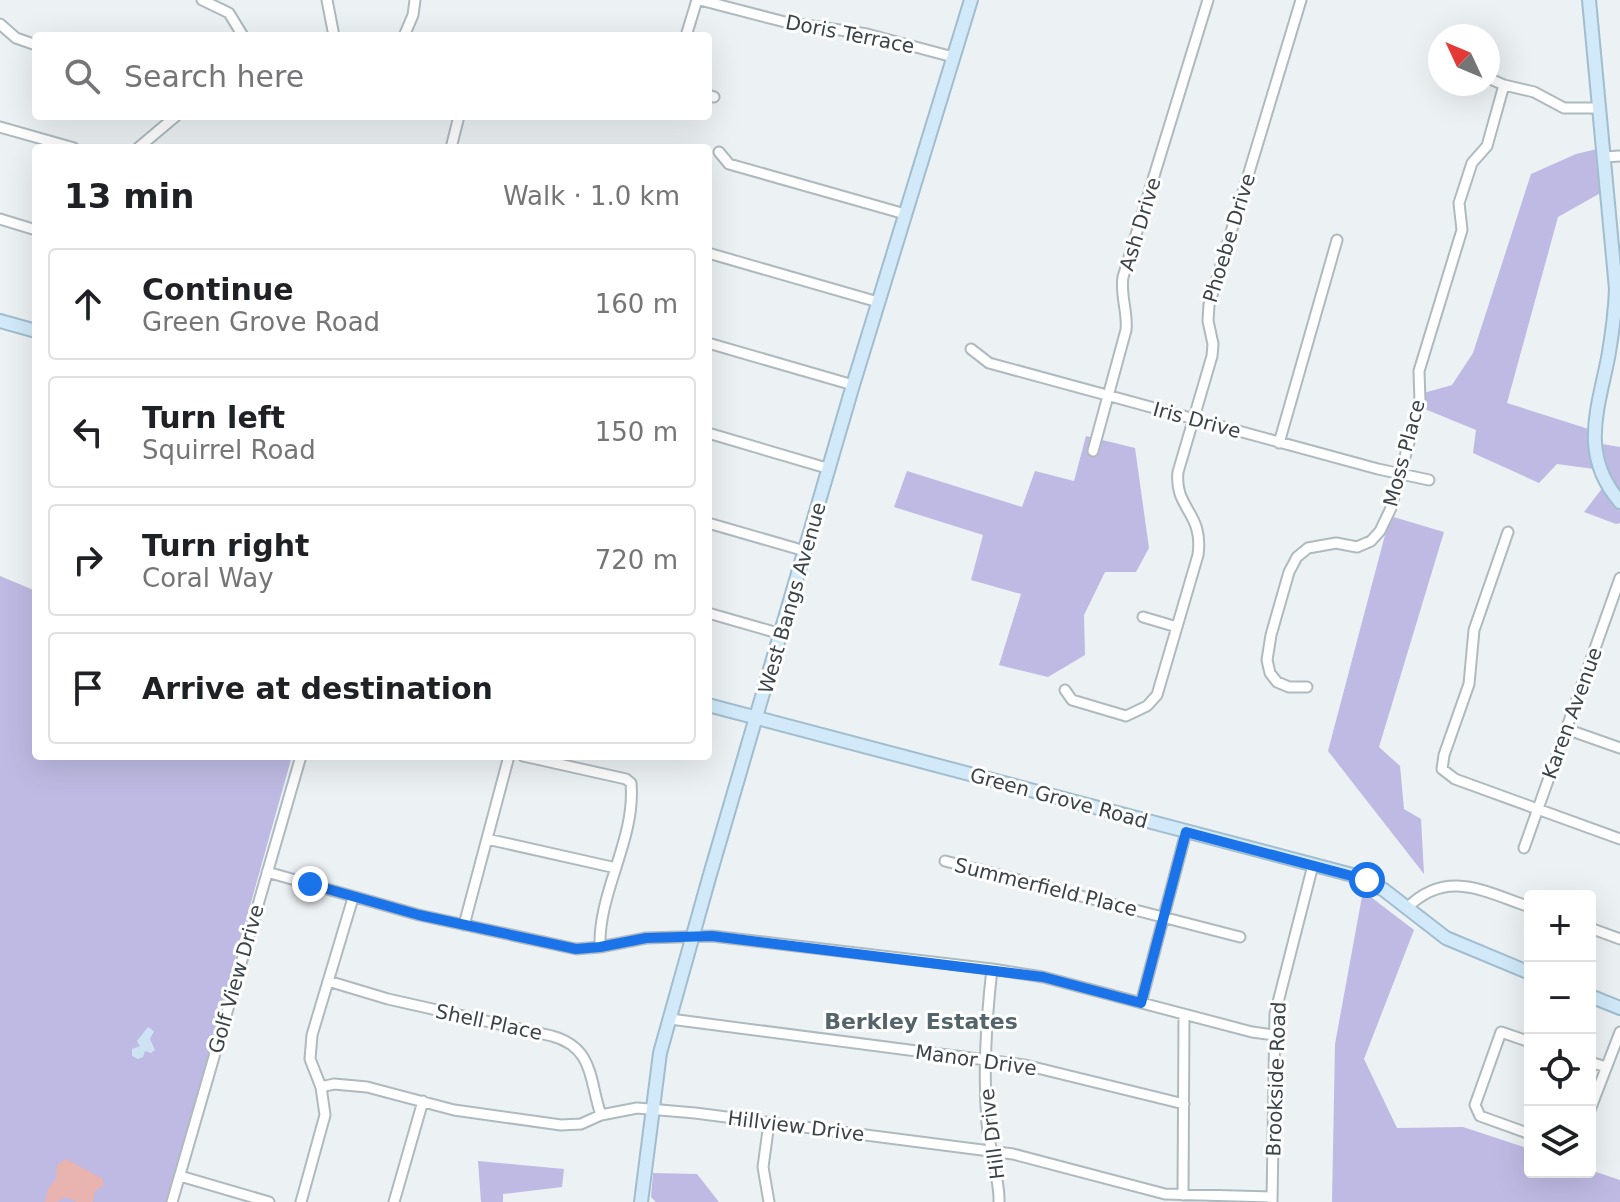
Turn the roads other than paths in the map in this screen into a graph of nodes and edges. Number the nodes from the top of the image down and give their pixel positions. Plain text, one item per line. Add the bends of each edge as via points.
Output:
1 (202, 0) edge
2 (327, 0) edge
3 (415, 0) edge
4 (698, 0) edge
5 (971, 0) edge
6 (1208, 0) edge
7 (1301, 0) edge
8 (1593, 1) edge
9 (0, 24) edge
10 (241, 32) edge
11 (333, 32) edge
12 (406, 32) edge
13 (687, 32) edge
14 (32, 44) edge
15 (953, 57) junction
16 (1500, 83) edge
17 (1504, 85) junction
18 (1599, 108) junction
19 (170, 120) edge
20 (458, 120) edge
21 (0, 127) edge
22 (60, 144) edge
23 (142, 144) edge
24 (452, 144) edge
25 (719, 152) dead end
26 (1620, 156) edge
27 (1604, 157) junction
28 (905, 214) junction
29 (0, 219) edge
30 (32, 229) edge
31 (1337, 240) dead end
32 (1616, 250) edge
33 (712, 254) edge
34 (878, 302) junction
35 (0, 321) edge
36 (32, 330) edge
37 (712, 344) edge
38 (1615, 346) edge
39 (971, 349) dead end
40 (853, 385) junction
41 (1107, 395) junction
42 (1193, 418) junction
43 (712, 434) edge
44 (1279, 443) junction
45 (1093, 451) dead end
46 (830, 469) junction
47 (1401, 474) junction
48 (1429, 480) dead end
49 (1620, 502) edge
50 (712, 524) edge
51 (1508, 532) dead end
52 (805, 551) junction
53 (1620, 578) edge
54 (712, 614) edge
55 (1143, 617) dead end
56 (1177, 627) junction
57 (781, 634) junction
58 (1307, 687) dead end
59 (1065, 690) dead end
60 (712, 706) edge
61 (757, 717) junction
62 (1566, 729) junction
63 (1620, 748) edge
64 (300, 760) edge
65 (508, 760) edge
66 (541, 760) edge
67 (1538, 809) junction
68 (1186, 832) junction
69 (487, 839) junction
70 (1620, 839) edge
71 (1524, 848) dead end
72 (945, 861) dead end
73 (1313, 865) junction
74 (616, 868) junction
75 (267, 872) junction
76 (353, 898) junction
77 (1524, 905) edge
78 (1407, 908) junction
79 (1164, 917) junction
80 (464, 925) junction
81 (1596, 930) edge
82 (694, 936) junction
83 (1240, 937) dead end
84 (1620, 939) edge
85 (600, 947) junction
86 (992, 969) junction
87 (1524, 970) edge
88 (328, 981) junction
89 (1596, 998) edge
90 (1141, 1003) junction
91 (1620, 1008) edge
92 (1184, 1015) junction
93 (670, 1019) junction
94 (1620, 1032) edge
95 (1274, 1035) junction
96 (1524, 1040) edge
97 (985, 1059) junction
98 (1596, 1064) edge
99 (1606, 1067) junction
100 (321, 1087) junction
101 (423, 1101) junction
102 (1184, 1104) junction
103 (1591, 1106) edge
104 (651, 1109) junction
105 (601, 1115) junction
106 (769, 1123) junction
107 (1524, 1132) edge
108 (991, 1150) junction
109 (180, 1176) junction
110 (1183, 1195) junction
111 (1272, 1199) edge
112 (172, 1202) edge
113 (269, 1202) edge
114 (301, 1202) edge
115 (394, 1202) edge
116 (641, 1202) edge
117 (769, 1202) edge
118 (999, 1202) edge

1 - 10 street via 229,13
2 - 11 street
3 - 12 street
4 - 13 street
4 - 15 street, Doris Terrace
5 - 15 street, West Bangs Avenue
6 - 41 street, Ash Drive via 1123,277 1128,320
7 - 42 street, Phoebe Drive via 1209,305 1213,352
8 - 18 street
9 - 14 street
15 - 28 street, West Bangs Avenue
16 - 17 street
17 - 18 street via 1534,92 1564,108
17 - 47 street, Moss Place via 1487,146 1472,163 1459,203 1462,230 1419,371 1420,402
18 - 27 street
19 - 23 street
20 - 24 street
21 - 22 street
25 - 28 street via 729,164
26 - 27 street
27 - 32 street
28 - 34 street, West Bangs Avenue
29 - 30 street
31 - 44 street
32 - 38 street
33 - 34 street
34 - 40 street, West Bangs Avenue
35 - 36 street
37 - 40 street
38 - 49 street via 1593,441 1600,469
39 - 41 street, Iris Drive via 989,363
40 - 46 street, West Bangs Avenue
41 - 42 street, Iris Drive
41 - 45 street, Ash Drive
42 - 44 street, Iris Drive
42 - 56 street, Phoebe Drive via 1177,485 1200,538
43 - 46 street
44 - 47 street, Iris Drive
46 - 52 street, West Bangs Avenue
47 - 48 street, Iris Drive
47 - 58 street, Moss Place via 1391,508 1371,541 1357,547 1336,543 1308,548 1289,572 1267,660 1277,682
50 - 52 street
51 - 67 street via 1474,630 1469,684 1442,769 1447,776
52 - 57 street, West Bangs Avenue
53 - 62 street, Karen Avenue
54 - 57 street
55 - 56 street
56 - 59 street, Phoebe Drive via 1157,695 1140,711 1119,715 1072,700
57 - 61 street, West Bangs Avenue
60 - 61 street, Green Grove Road
61 - 68 street, Green Grove Road
61 - 82 street, West Bangs Avenue
62 - 63 street
62 - 67 street, Karen Avenue
64 - 75 street, Golf View Drive
65 - 69 street
66 - 74 street via 631,783
67 - 70 street
67 - 71 street, Karen Avenue
68 - 73 street, Green Grove Road
68 - 79 street
69 - 74 street
69 - 80 street
72 - 79 street, Summerfield Place
73 - 78 street, Green Grove Road via 1367,880
73 - 95 street, Brookside Road via 1277,1001
74 - 85 street via 599,929
75 - 76 street
75 - 109 street, Golf View Drive
76 - 80 street
76 - 88 street
77 - 78 street via 1460,885 1423,893
78 - 87 street, Green Grove Road via 1446,938
79 - 83 street, Summerfield Place
79 - 90 street
80 - 85 street via 576,949
81 - 84 street
82 - 85 street
82 - 86 street
82 - 93 street, West Bangs Avenue
86 - 90 street
86 - 97 street, Hill Drive
88 - 100 street via 310,1051
88 - 105 street, Shell Place via 569,1042 589,1065
89 - 91 street
90 - 92 street
92 - 95 street
92 - 102 street
93 - 97 street, Manor Drive
93 - 104 street, West Bangs Avenue
94 - 99 street
95 - 111 street, Brookside Road
96 - 107 street via 1501,1032 1475,1105 1480,1116
97 - 102 street, Manor Drive
97 - 108 street, Hill Drive
98 - 99 street
99 - 103 street
100 - 101 street, Hillview Drive via 367,1087
100 - 114 street via 324,1122
101 - 105 street, Hillview Drive via 561,1125
101 - 115 street
102 - 110 street
104 - 105 street, Hillview Drive
104 - 106 street, Hillview Drive
104 - 116 street, West Bangs Avenue
106 - 108 street, Hillview Drive
106 - 117 street via 763,1167
108 - 110 street, Hillview Drive
108 - 118 street, Hill Drive
109 - 112 street, Golf View Drive
109 - 113 street
110 - 111 street, Hillview Drive

